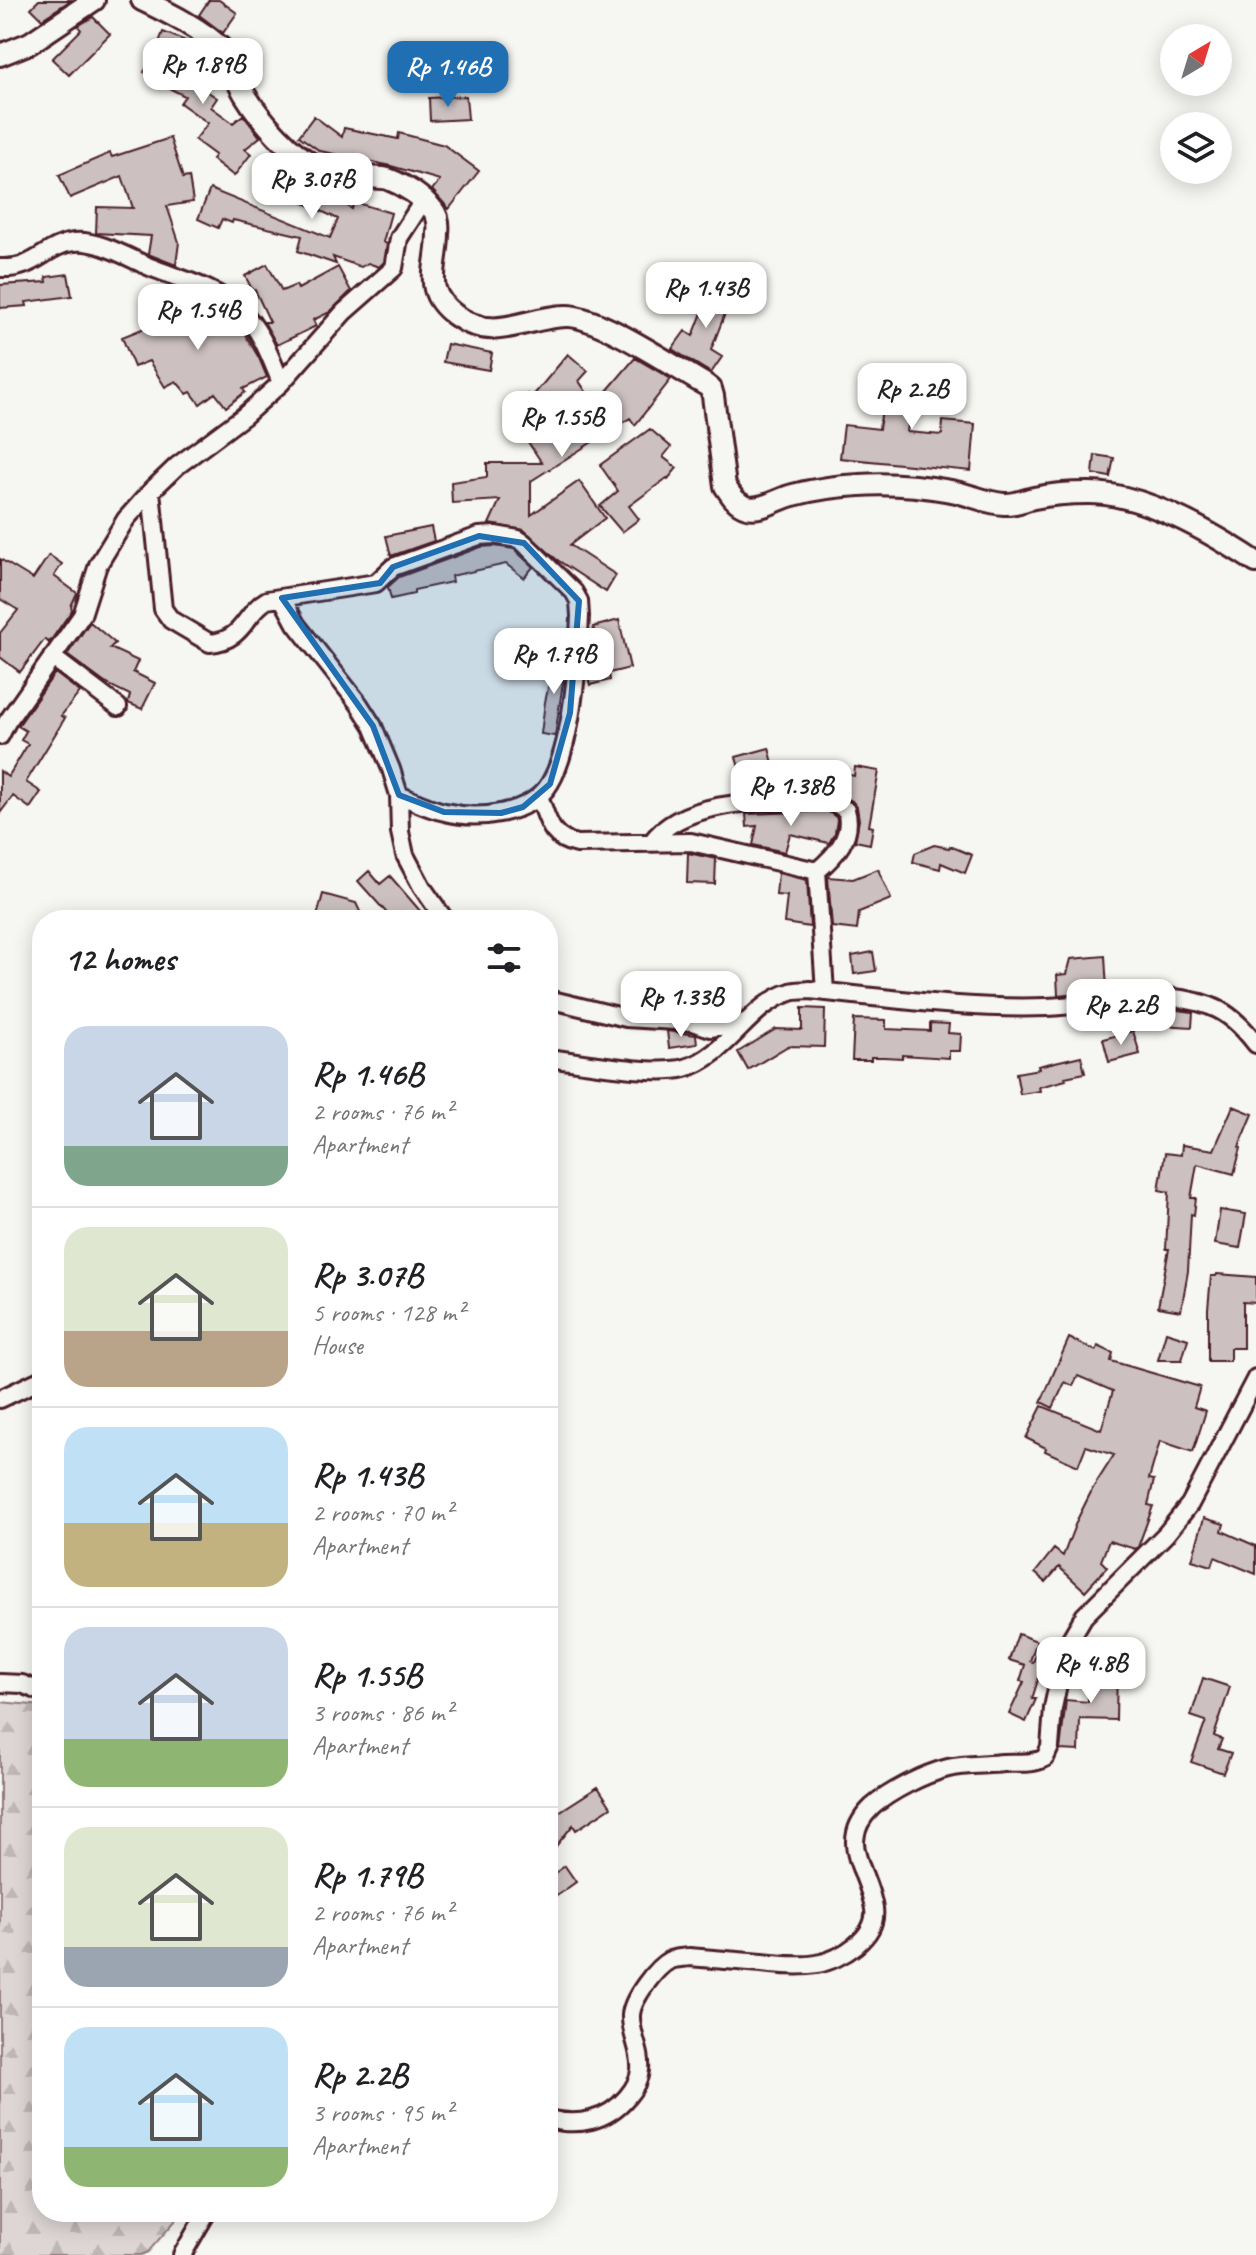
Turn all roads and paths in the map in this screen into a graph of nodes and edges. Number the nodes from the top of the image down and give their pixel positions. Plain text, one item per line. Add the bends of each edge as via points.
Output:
1 (94, 0) edge
2 (142, 0) edge
3 (0, 55) edge
4 (423, 201) junction
5 (0, 268) edge
6 (281, 383) junction
7 (151, 491) junction
8 (1256, 562) edge
9 (282, 598) junction
10 (52, 657) junction
11 (118, 707) dead end
12 (0, 736) edge
13 (399, 795) junction
14 (539, 796) junction
15 (651, 843) junction
16 (817, 871) junction
17 (438, 910) edge
18 (825, 992) junction
19 (558, 1001) edge
20 (748, 1021) junction
21 (1256, 1044) edge
22 (558, 1059) edge
23 (1256, 1378) edge
24 (32, 1384) edge
25 (0, 1399) edge
26 (0, 1683) edge
27 (32, 1688) edge
28 (558, 2122) edge
29 (201, 2222) edge
30 (182, 2255) edge

1 - 3 street via 30,43
2 - 4 street via 226,53 238,84 259,114 307,161 337,175 387,179
4 - 6 street via 399,238 394,268 344,312
4 - 8 street via 436,215 439,228 433,284 441,304 485,329 569,315 583,319 706,385 713,396 725,486 731,497 749,508 790,495 863,484 952,491 1002,504 1093,493 1167,512
5 - 6 street via 33,263 74,242 178,276 238,309 262,336
6 - 7 street
7 - 9 street via 162,602 171,620 215,643 231,636 260,604
7 - 10 street via 126,519 98,565 82,615
9 - 13 street via 373,726
9 - 14 street via 376,583 393,567 479,536 524,543 579,601 561,758
10 - 11 street
10 - 12 street
13 - 14 street via 444,812 470,814 501,813
13 - 17 street via 405,855
14 - 15 street via 552,829 565,842
15 - 16 street via 691,842
15 - 16 street via 675,820 718,806 830,800 846,810 846,828 840,849
16 - 18 street
18 - 20 street via 791,992
18 - 21 street via 1047,1007 1175,998 1230,1016
19 - 20 street via 626,1018 710,1028
20 - 22 street via 724,1045 685,1068
23 - 28 street via 1190,1504 1084,1616 1071,1638 1045,1758 949,1767 876,1804 864,1815 854,1843 874,1908 874,1918 857,1946 819,1964 796,1966 672,1959 652,1977 631,2012 641,2069 629,2095 603,2117
24 - 25 street
26 - 27 street
29 - 30 street

